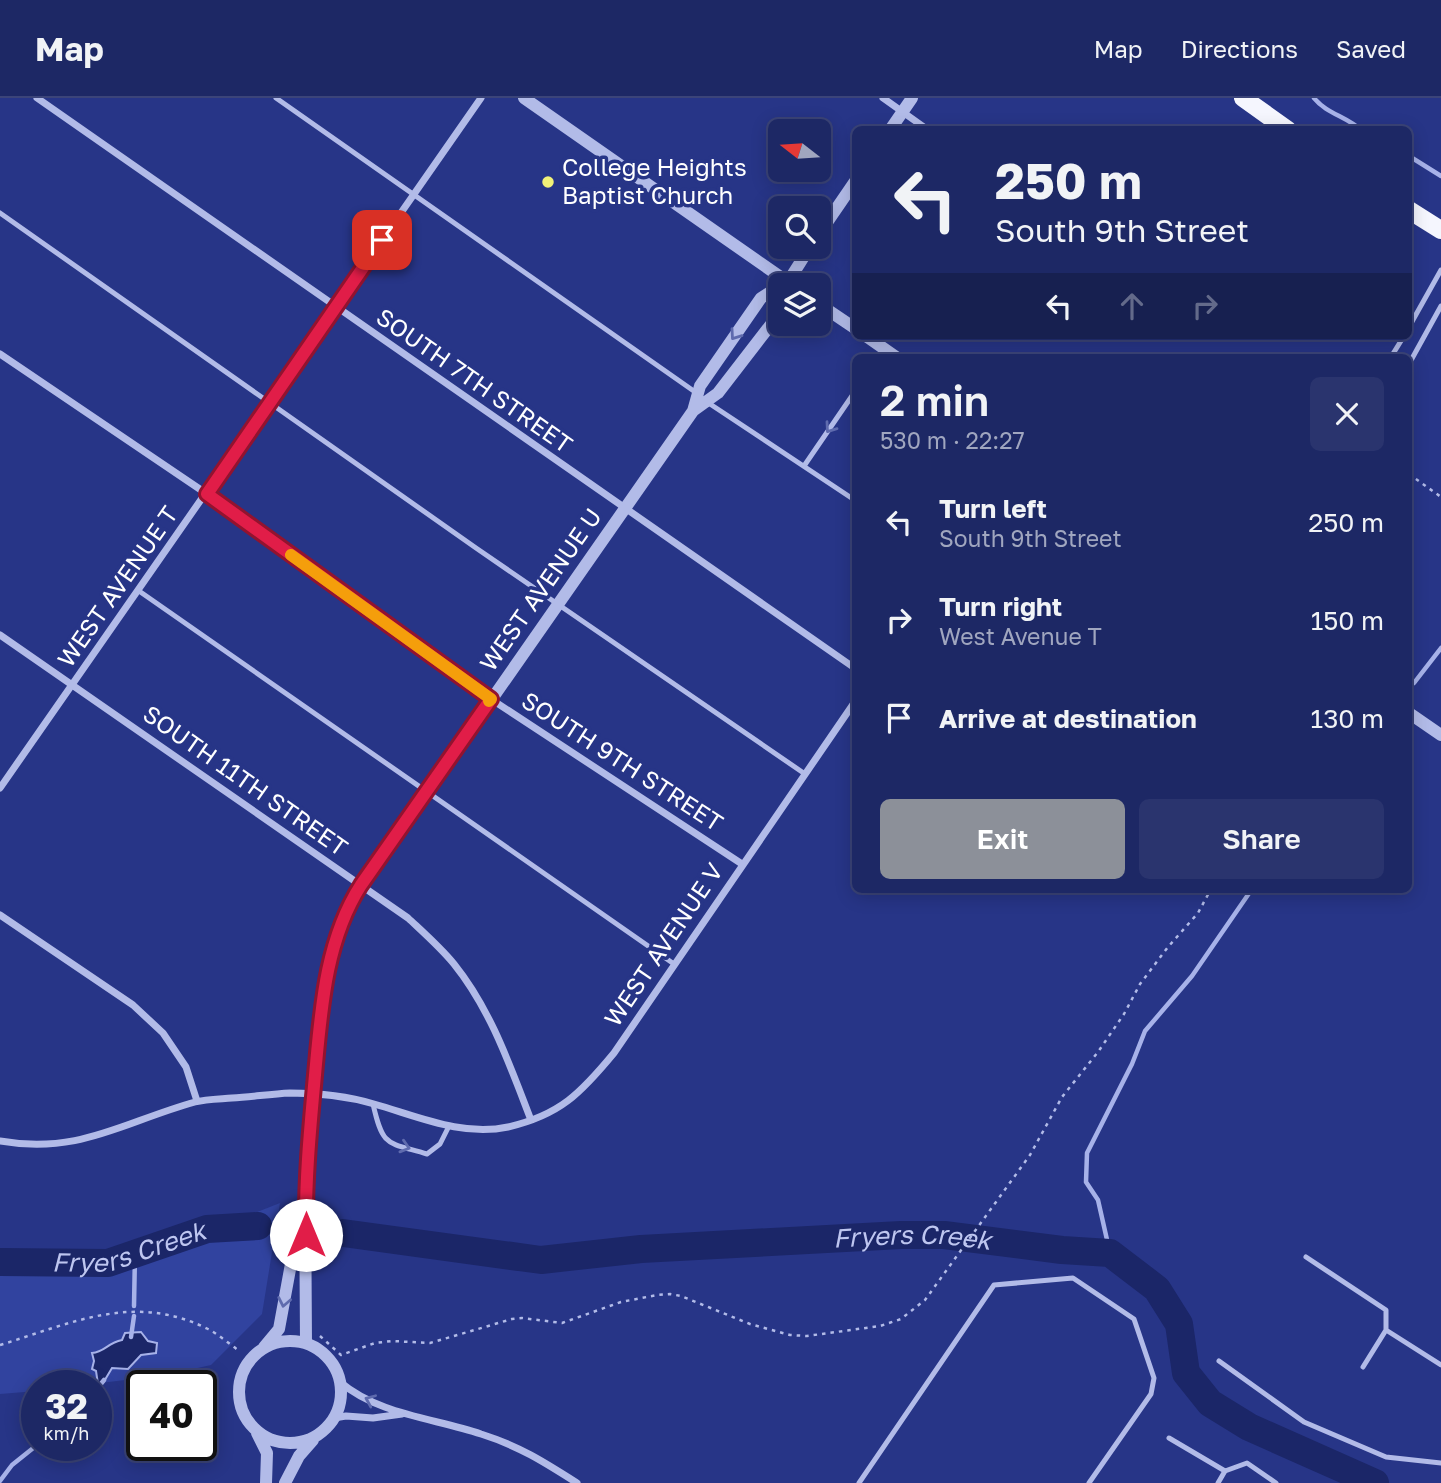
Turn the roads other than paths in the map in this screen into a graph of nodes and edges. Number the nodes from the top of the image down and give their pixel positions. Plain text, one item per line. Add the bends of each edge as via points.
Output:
1 (37, 98) edge
2 (276, 98) edge
3 (481, 98) edge
4 (524, 98) edge
5 (883, 98) edge
6 (912, 98) edge
7 (1243, 98) edge
8 (902, 112) junction
9 (893, 126) edge
10 (922, 126) edge
11 (1282, 126) edge
12 (852, 186) edge
13 (414, 195) junction
14 (1412, 212) edge
15 (0, 213) edge
16 (831, 216) edge
17 (1441, 230) edge
18 (1441, 270) edge
19 (768, 273) edge
20 (768, 295) edge
21 (1441, 306) edge
22 (334, 307) junction
23 (831, 312) edge
24 (1412, 322) edge
25 (852, 326) edge
26 (768, 328) edge
27 (0, 354) edge
28 (1412, 359) edge
29 (852, 396) edge
30 (702, 397) junction
31 (270, 404) junction
32 (804, 466) junction
33 (207, 494) junction
34 (852, 498) edge
35 (624, 508) junction
36 (139, 591) junction
37 (559, 602) junction
38 (0, 635) edge
39 (852, 666) edge
40 (72, 685) junction
41 (491, 699) junction
42 (852, 706) edge
43 (1412, 715) edge
44 (1441, 735) edge
45 (805, 774) junction
46 (0, 788) edge
47 (426, 791) junction
48 (743, 864) junction
49 (361, 885) junction
50 (0, 915) edge
51 (674, 964) junction
52 (313, 1094) junction
53 (197, 1101) junction
54 (373, 1104) junction
55 (531, 1120) junction
56 (449, 1126) junction
57 (0, 1141) edge
58 (305, 1187) junction
59 (1307, 1257) dead end
60 (1386, 1330) junction
61 (306, 1343) junction
62 (261, 1349) junction
63 (1219, 1360) dead end
64 (1441, 1365) edge
65 (1363, 1367) dead end
66 (340, 1382) junction
67 (403, 1414) junction
68 (334, 1418) junction
69 (256, 1430) junction
70 (318, 1435) junction
71 (1169, 1438) dead end
72 (1441, 1463) edge
73 (1225, 1471) junction
74 (266, 1483) edge
75 (285, 1483) edge
76 (577, 1483) edge
77 (859, 1483) edge
78 (1089, 1483) edge
79 (1218, 1483) edge
80 (1276, 1483) edge

1 - 22 street, SOUTH 7TH STREET
2 - 13 lane
3 - 13 street, WEST AVENUE T
4 - 19 street
5 - 8 street
6 - 8 street
7 - 11 main road
8 - 9 street
8 - 10 street
12 - 16 street
13 - 22 street, WEST AVENUE T
13 - 30 lane
14 - 17 main road
15 - 31 lane
18 - 24 lane
20 -> 30 street, WEST AVENUE U via 700,386
21 - 28 lane
22 - 31 street, WEST AVENUE T
22 - 35 street, SOUTH 7TH STREET
23 - 25 street
26 - 30 street, WEST AVENUE U via 718,394
27 - 33 street, SOUTH 9TH STREET
29 -> 32 lane
30 - 32 lane
30 - 35 street, WEST AVENUE U
31 - 33 street, WEST AVENUE T
31 - 37 lane
32 - 34 lane
33 - 36 street, WEST AVENUE T
33 - 41 street, SOUTH 9TH STREET
35 - 37 street, WEST AVENUE U
35 - 39 street, SOUTH 7TH STREET
36 - 40 street, WEST AVENUE T
36 - 47 lane
37 - 41 street, WEST AVENUE U
37 - 45 lane
38 - 40 street, SOUTH 11TH STREET
40 - 46 street, WEST AVENUE T
40 - 49 street, SOUTH 11TH STREET
41 - 47 street, WEST AVENUE U
41 - 48 street, SOUTH 9TH STREET
42 - 45 street, WEST AVENUE V
43 - 44 street
45 - 48 street, WEST AVENUE V
47 - 49 street, WEST AVENUE U
47 - 51 lane
48 - 51 street, WEST AVENUE V
49 - 52 street, WEST AVENUE U via 337,935 327,976
49 - 55 street, SOUTH 11TH STREET via 408,918 454,964 475,993 498,1035
50 - 53 street via 133,1005 163,1033 187,1067
51 - 55 street, WEST AVENUE V via 586,1087
52 - 53 street, WEST AVENUE V
52 - 54 street, WEST AVENUE V
52 - 58 street, WEST AVENUE U
53 - 57 street, WEST AVENUE V via 86,1140 51,1145
54 - 56 street, WEST AVENUE V
54 -> 56 lane via 384,1138 428,1154 440,1144
55 - 56 street, WEST AVENUE V via 478,1130
58 - 61 street, WEST AVENUE U
58 -> 62 street, WEST AVENUE U via 279,1329
59 - 60 lane via 1386,1310
60 - 64 lane
60 - 65 lane
61 - 62 street via 278,1342
61 - 66 street via 328,1358
62 - 69 street via 244,1369 239,1395 247,1420
63 - 72 lane via 1304,1422 1386,1457
67 -> 66 street via 353,1393
66 - 68 street
67 - 68 street
67 - 76 street via 524,1449
68 - 70 street
69 - 70 street via 267,1438 293,1443
69 - 74 street via 267,1453
70 - 75 street via 299,1456
71 - 73 lane
73 - 79 lane
73 - 80 lane via 1247,1463
77 - 78 lane via 994,1285 1073,1278 1134,1319 1154,1378 1152,1394

